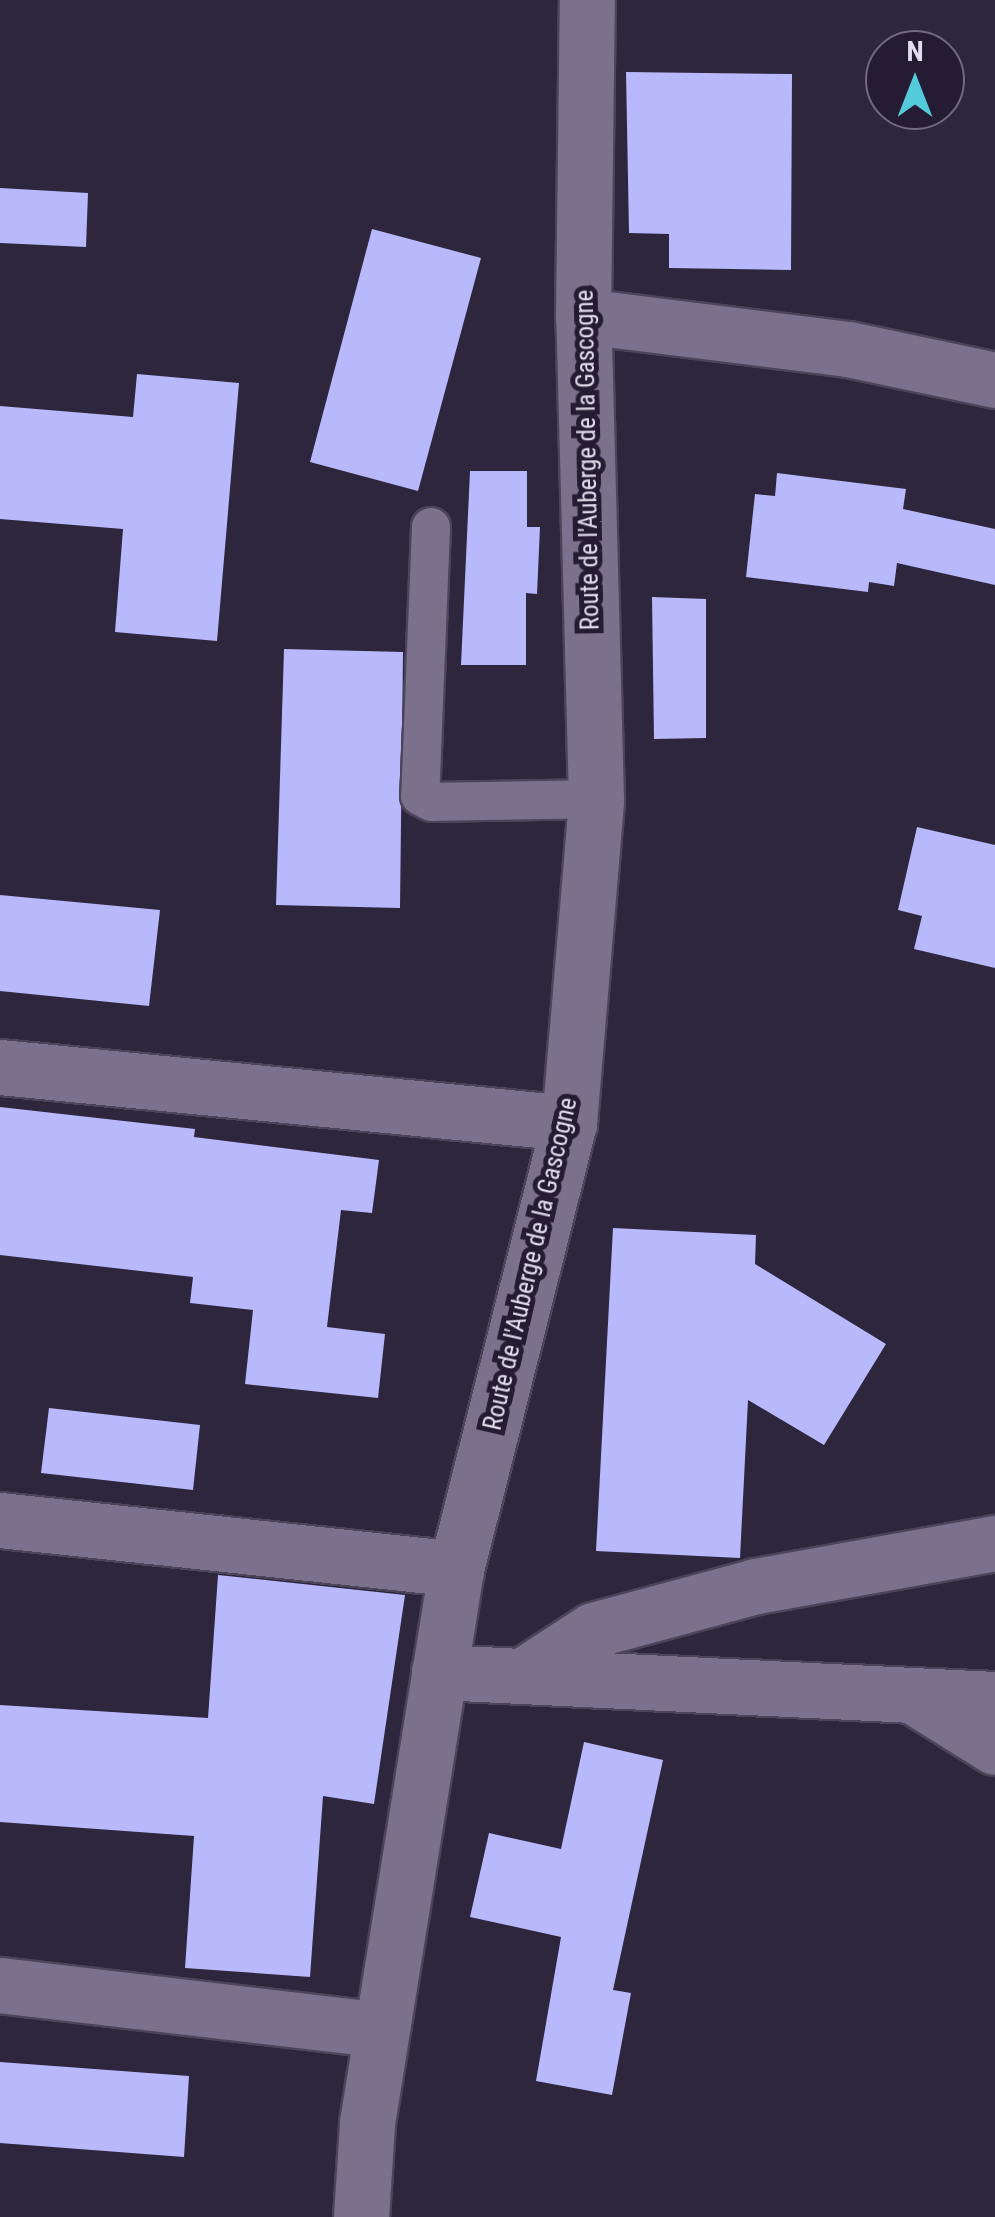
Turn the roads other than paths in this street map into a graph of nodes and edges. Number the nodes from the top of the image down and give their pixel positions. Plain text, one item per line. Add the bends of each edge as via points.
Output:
1 (587, 0) edge
2 (583, 316) junction
3 (995, 380) edge
4 (431, 527) dead end
5 (596, 799) junction
6 (0, 1066) edge
7 (568, 1123) junction
8 (0, 1520) edge
9 (995, 1544) edge
10 (456, 1569) junction
11 (439, 1672) junction
12 (524, 1675) junction
13 (913, 1696) junction
14 (995, 1699) edge
15 (995, 1747) edge
16 (0, 1985) edge
17 (381, 2030) junction
18 (361, 2217) edge

1 - 2 street, Route de l'Auberge de la Gascogne
2 - 3 street via 848,348
2 - 5 street, Route de l'Auberge de la Gascogne
4 - 5 lane via 420,796 432,802
5 - 7 street, Route de l'Auberge de la Gascogne
6 - 7 street
7 - 10 street, Route de l'Auberge de la Gascogne
8 - 10 street
9 - 12 street via 756,1586 592,1630
10 - 11 street, Route de l'Auberge de la Gascogne
11 - 12 street
11 - 17 street, Route de l'Auberge de la Gascogne
12 - 13 street
13 - 14 street
13 - 15 street
16 - 17 street
17 - 18 street, Route de l'Auberge de la Gascogne

